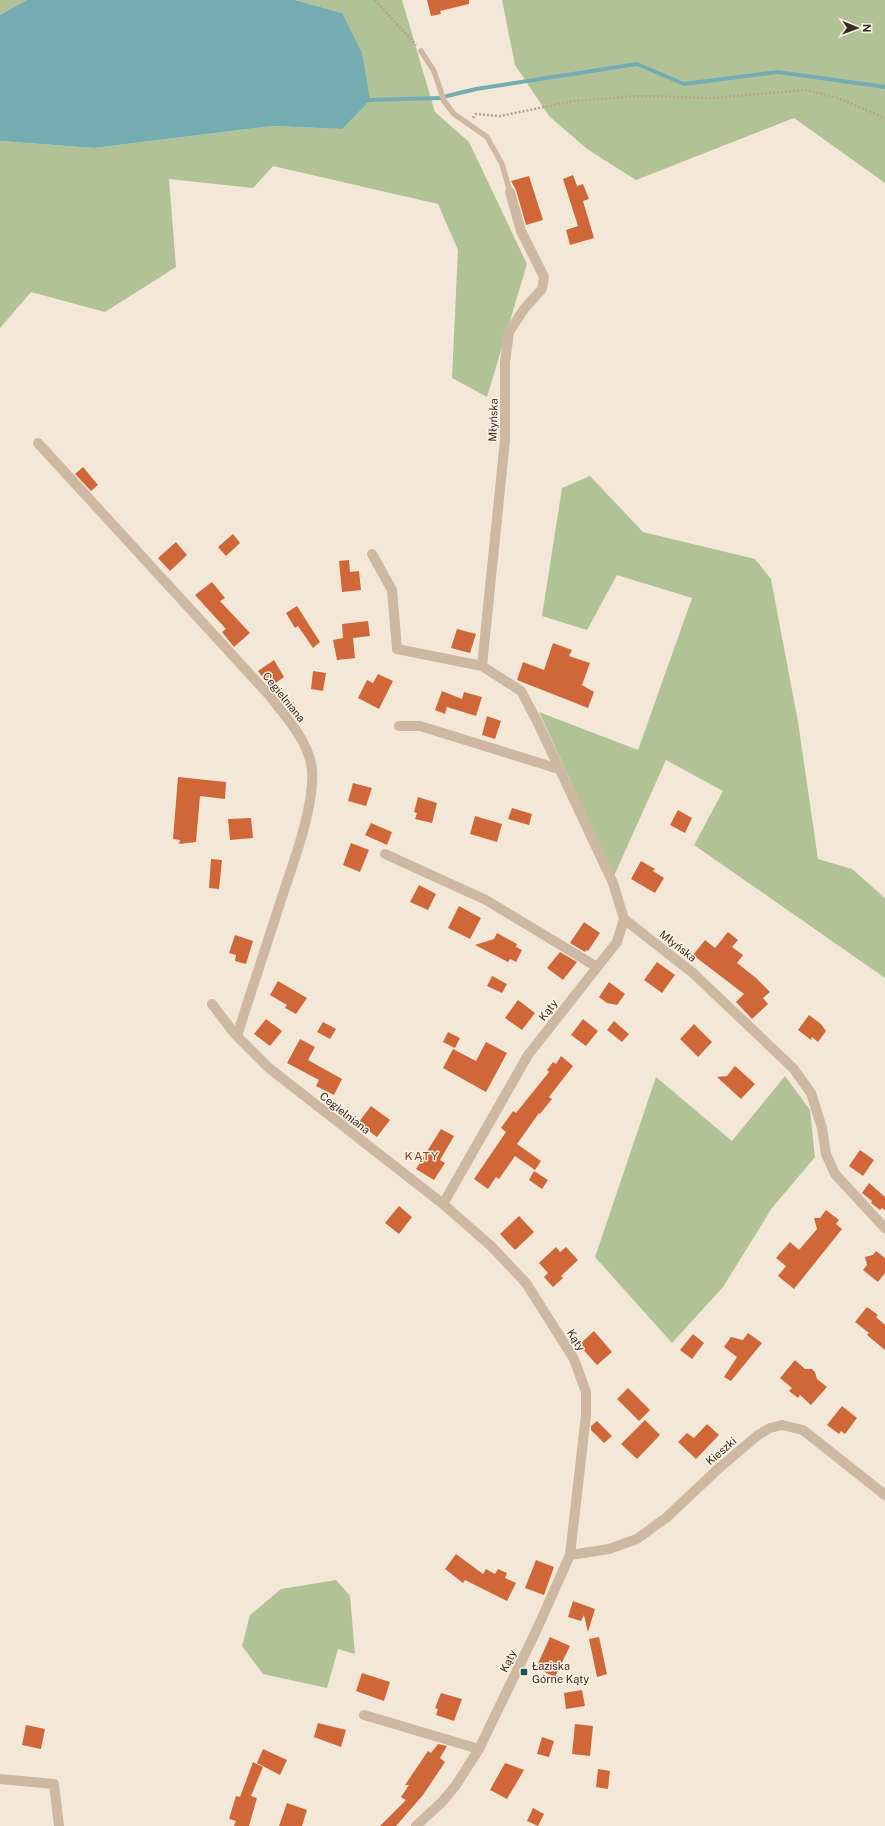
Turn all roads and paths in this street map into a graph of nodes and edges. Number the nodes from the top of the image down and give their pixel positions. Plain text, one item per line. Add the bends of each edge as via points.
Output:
1 (375, 0) edge
2 (421, 51) joint
3 (885, 118) edge
4 (467, 123) junction
5 (510, 192) joint
6 (38, 443) dead end
7 (372, 554) dead end
8 (482, 666) junction
9 (399, 726) dead end
10 (559, 769) junction
11 (385, 854) dead end
12 (624, 919) junction
13 (597, 966) junction
14 (212, 1004) dead end
15 (237, 1036) junction
16 (443, 1204) junction
17 (885, 1228) edge
18 (885, 1496) edge
19 (570, 1554) junction
20 (364, 1715) dead end
21 (478, 1749) junction
22 (0, 1779) edge
23 (59, 1826) edge
24 (416, 1826) edge

1 - 2 path
2 - 4 lane via 434,71 444,101 454,114
3 - 4 path via 838,98 806,90 712,98 639,96 574,100 500,116 476,114
4 - 5 lane via 487,137 502,164
5 - 8 street, Młyńska via 521,231 544,278 542,289 524,309 510,332 507,347 505,440
6 - 15 street, Cegielniana via 268,694 298,733 308,754 312,770 311,788 299,847
7 - 8 street via 392,590 397,649
8 - 10 street via 521,691
9 - 10 street via 420,726
10 - 12 street via 612,883
11 - 13 street via 486,900
12 - 13 street, Kąty via 617,942
12 - 17 street, Młyńska via 693,973 793,1068 811,1092 822,1128 826,1154 835,1174
13 - 16 street, Kąty via 528,1055
14 - 15 street, Cegielniana
15 - 16 street, Cegielniana via 269,1068
16 - 19 street, Kąty via 491,1246 526,1283 574,1359 579,1372 586,1392 586,1415
18 - 19 street, Kieszki via 803,1430 782,1425 758,1435 667,1517 637,1539 609,1549
19 - 21 street, Kąty via 537,1629
20 - 21 street
21 - 24 street, Kąty via 456,1785
22 - 23 street via 54,1784

